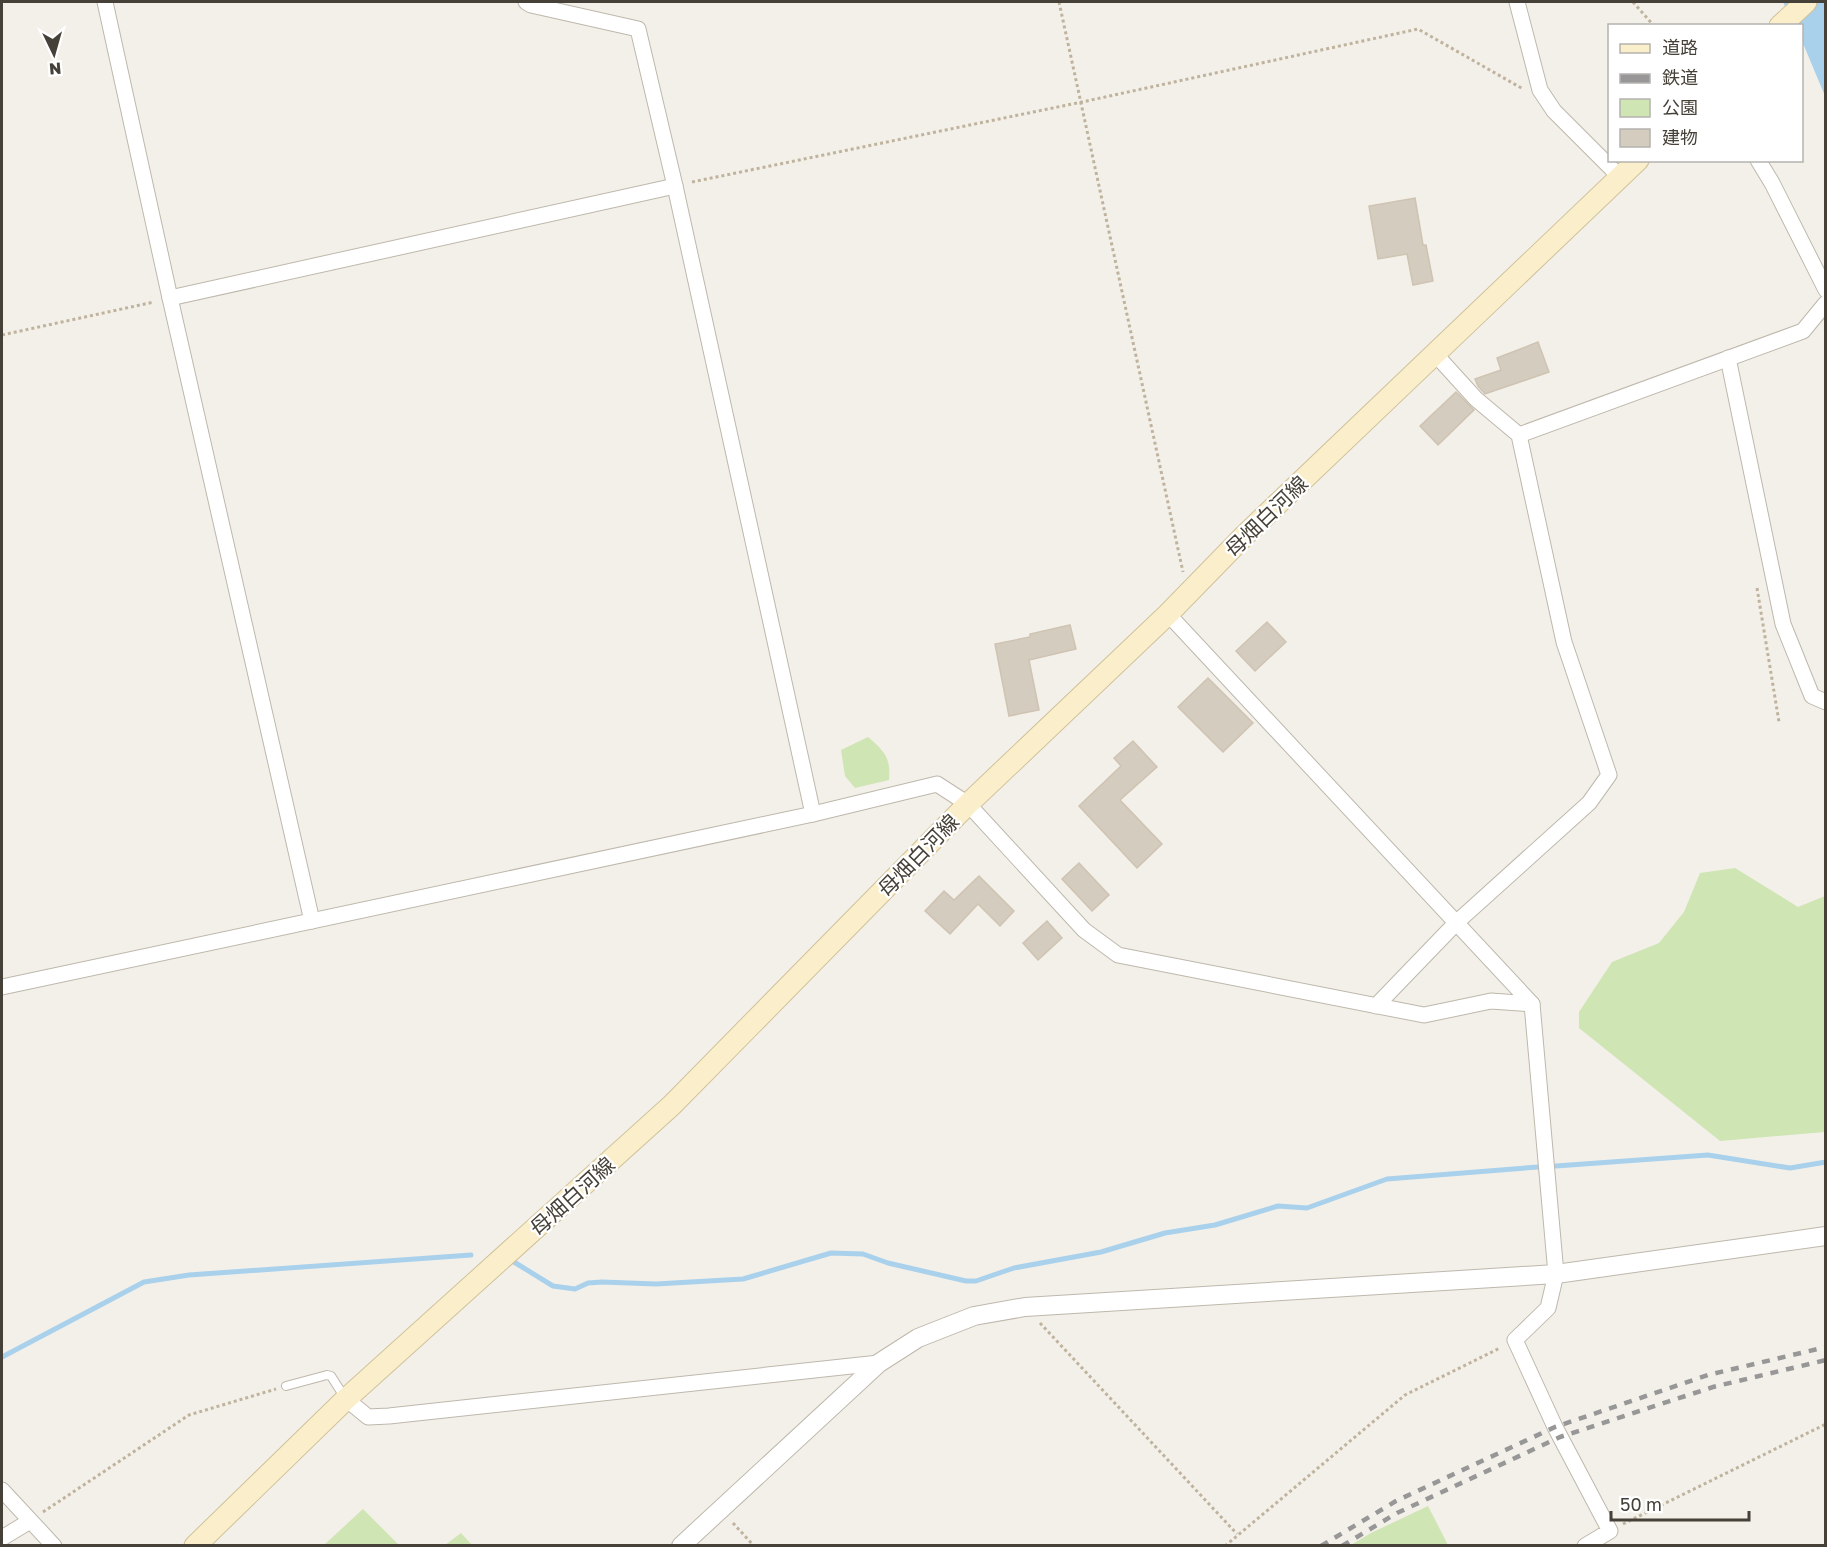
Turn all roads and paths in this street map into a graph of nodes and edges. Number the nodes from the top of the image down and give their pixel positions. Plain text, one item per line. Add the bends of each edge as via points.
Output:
1 (105, 2) edge
2 (526, 2) edge
3 (1059, 2) edge
4 (1517, 2) edge
5 (1633, 2) edge
6 (1806, 2) edge
7 (1652, 24) edge
8 (1782, 24) edge
9 (1540, 90) junction
10 (1082, 102) junction
11 (1636, 162) edge
12 (1759, 162) edge
13 (1620, 177) junction
14 (675, 186) junction
15 (1826, 290) edge
16 (170, 298) junction
17 (1826, 303) edge
18 (2, 335) edge
19 (1436, 355) junction
20 (1728, 358) junction
21 (1519, 435) junction
22 (1190, 591) junction
23 (1168, 614) junction
24 (1826, 702) edge
25 (968, 804) junction
26 (813, 814) junction
27 (312, 921) junction
28 (1457, 922) junction
29 (2, 987) edge
30 (1532, 1004) junction
31 (1376, 1006) junction
32 (1826, 1236) edge
33 (1556, 1274) junction
34 (1025, 1307) junction
35 (1515, 1340) junction
36 (879, 1363) junction
37 (286, 1386) joint
38 (346, 1399) junction
39 (1826, 1424) edge
40 (2, 1490) edge
41 (720, 1509) junction
42 (30, 1521) junction
43 (1610, 1531) junction
44 (1238, 1534) junction
45 (2, 1538) edge
46 (54, 1545) edge
47 (195, 1545) edge
48 (681, 1545) edge
49 (754, 1545) edge
50 (1225, 1545) edge
51 (1585, 1545) edge

1 - 16 street
2 - 14 street via 638,29
3 - 10 path
4 - 9 street
5 - 7 path
6 - 8 main road
9 - 10 path via 1532,95 1418,29
9 - 13 street via 1554,111
10 - 14 path
10 - 22 path via 1180,564
11 - 13 main road, 母畑白河線
12 - 15 street
13 - 19 main road, 母畑白河線
14 - 16 street
14 - 26 street
16 - 18 path
16 - 27 street
17 - 20 street via 1803,331
19 - 21 street via 1476,399
19 - 22 main road, 母畑白河線
20 - 21 street
20 - 24 street via 1783,624 1812,696
21 - 28 street via 1564,642 1610,775 1589,803
22 - 23 main road, 母畑白河線
23 - 25 main road, 母畑白河線
23 - 28 street
25 - 26 street via 937,784
25 - 31 street via 1084,930 1118,955
25 - 38 main road, 母畑白河線 via 672,1105
26 - 27 street
27 - 29 street
28 - 30 street
28 - 31 street
30 - 31 street via 1491,1001 1424,1015
30 - 33 street
32 - 33 street
33 - 34 street
33 - 35 street via 1548,1308
34 - 36 street via 974,1316 918,1338
34 - 44 path
35 - 43 street
35 - 44 path via 1405,1395
36 - 38 street via 389,1416 368,1417
36 - 41 street
37 - 38 lane via 327,1375
37 - 42 path via 189,1415
38 - 47 main road, 母畑白河線
39 - 43 path
40 - 42 street
41 - 48 street
41 - 49 path
42 - 45 street
42 - 46 street
43 - 51 street
44 - 50 path

